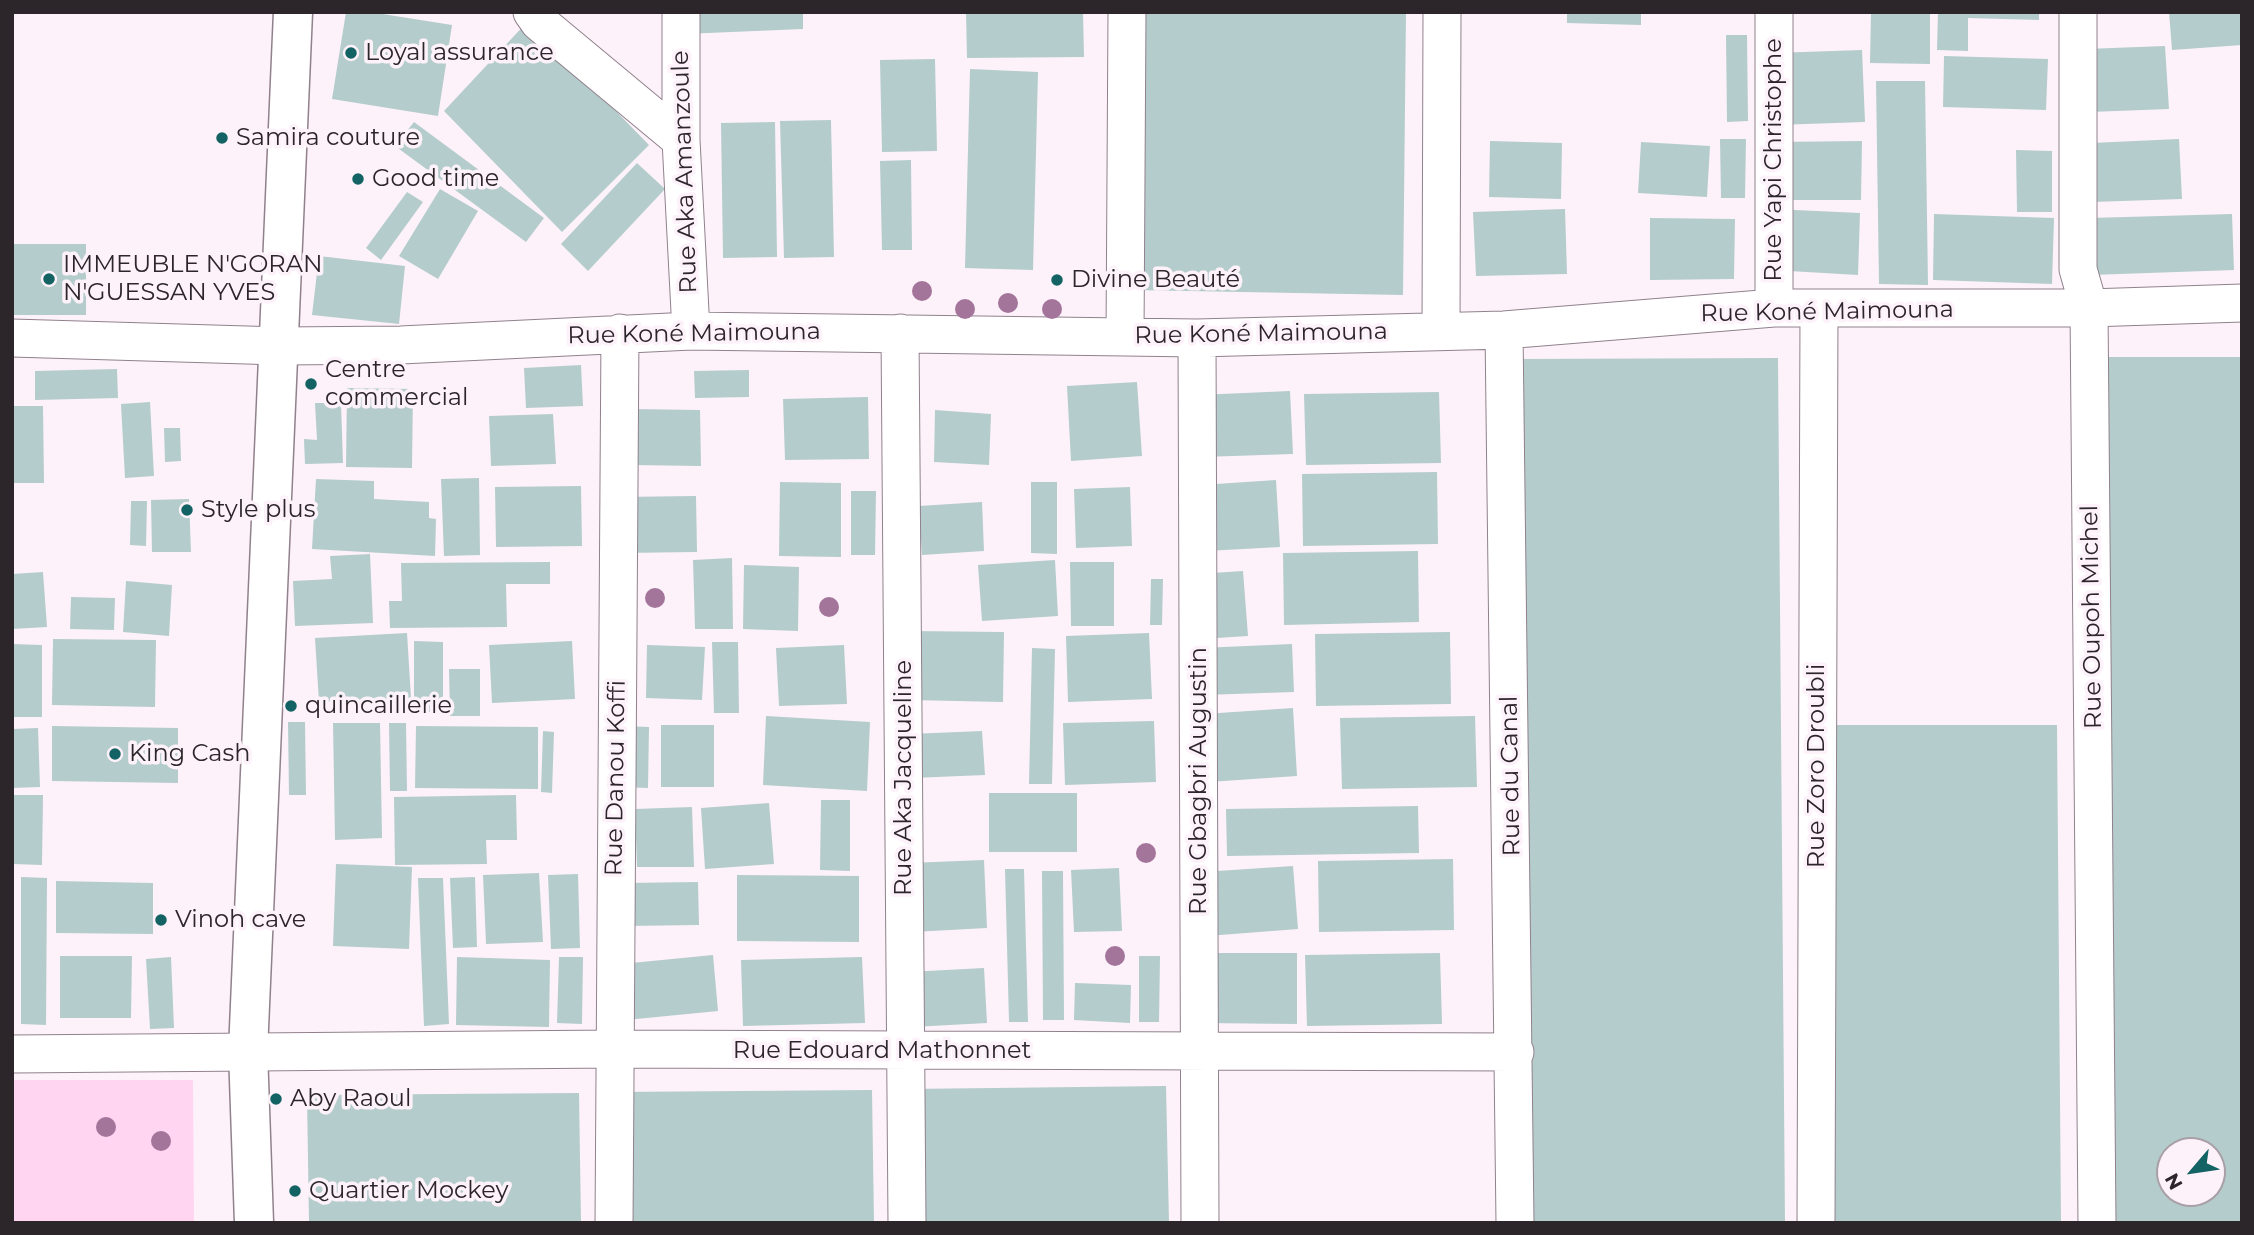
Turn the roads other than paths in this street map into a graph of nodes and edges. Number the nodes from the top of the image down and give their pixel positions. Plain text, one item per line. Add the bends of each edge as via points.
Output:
1 (293, 12) edge
2 (531, 12) edge
3 (681, 12) edge
4 (1127, 12) edge
5 (1442, 12) edge
6 (1774, 12) edge
7 (2078, 12) edge
8 (681, 140) junction
9 (2242, 303) edge
10 (1774, 308) junction
11 (2089, 308) junction
12 (1819, 310) junction
13 (1441, 330) junction
14 (1504, 330) junction
15 (691, 331) junction
16 (620, 333) junction
17 (901, 333) junction
18 (1125, 337) junction
19 (12, 338) edge
20 (1197, 338) junction
21 (280, 346) junction
22 (613, 1049) junction
23 (248, 1051) junction
24 (906, 1052) junction
25 (1200, 1052) junction
26 (1515, 1052) junction
27 (12, 1054) edge
28 (254, 1223) edge
29 (614, 1223) edge
30 (907, 1223) edge
31 (1200, 1223) edge
32 (1515, 1223) edge
33 (1816, 1223) edge
34 (2097, 1223) edge

1 - 21 street
2 - 8 street
3 - 8 street, Rue Aka Amanzoule
4 - 18 street
5 - 13 street
6 - 10 street, Rue Yapi Christophe
7 - 11 street, Rue Oupoh Michel via 2078,269
8 - 15 street, Rue Aka Amanzoule
9 - 11 street, Rue Koné Maimouna
10 - 12 street, Rue Koné Maimouna
10 - 14 street, Rue Koné Maimouna
11 - 12 street, Rue Koné Maimouna
11 - 34 street, Rue Oupoh Michel
12 - 33 street, Rue Zoro Droubli
13 - 14 street, Rue Koné Maimouna
13 - 20 street, Rue Koné Maimouna
14 - 26 street, Rue du Canal
15 - 16 street, Rue Koné Maimouna
15 - 17 street, Rue Koné Maimouna
16 - 21 street, Rue Koné Maimouna via 401,345
16 - 22 street, Rue Danou Koffi
17 - 18 street, Rue Koné Maimouna
17 - 24 street, Rue Aka Jacqueline
18 - 20 street, Rue Koné Maimouna
19 - 21 street, Rue Koné Maimouna
20 - 25 street, Rue Gbagbri Augustin
21 - 23 street
22 - 23 street, Rue Edouard Mathonnet
22 - 24 street, Rue Edouard Mathonnet
22 - 29 street, Rue Danou Koffi
23 - 27 street, Rue Edouard Mathonnet
23 - 28 street
24 - 25 street, Rue Edouard Mathonnet
24 - 30 street, Rue Aka Jacqueline
25 - 26 street, Rue Edouard Mathonnet
25 - 31 street, Rue Gbagbri Augustin
26 - 32 street, Rue du Canal

